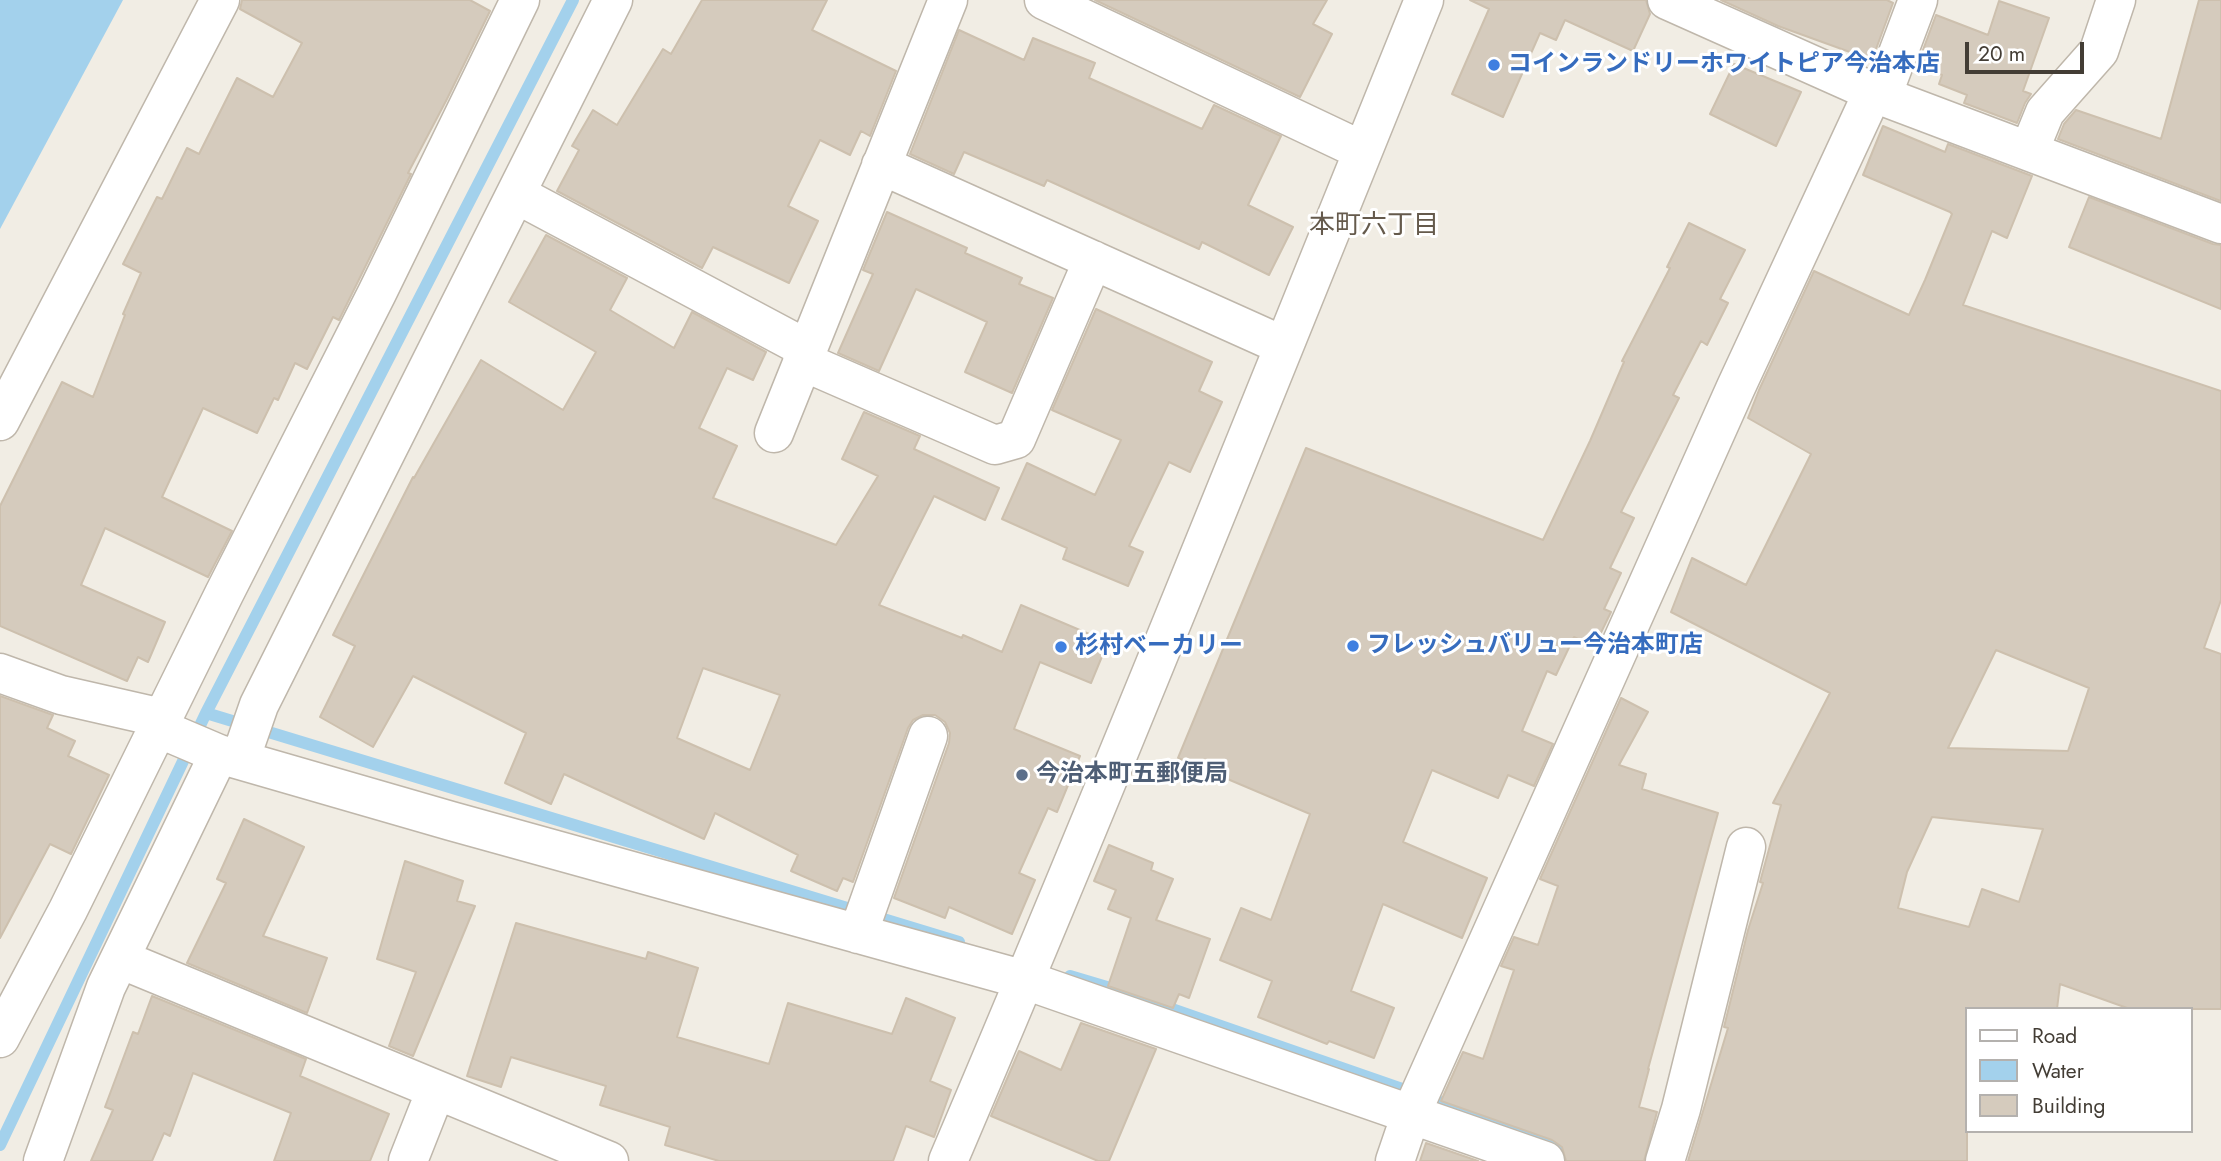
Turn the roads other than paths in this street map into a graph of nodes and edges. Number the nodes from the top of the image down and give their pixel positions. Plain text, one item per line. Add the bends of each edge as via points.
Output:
1 (220, 0) edge
2 (520, 0) edge
3 (613, 0) edge
4 (948, 0) edge
5 (1044, 0) edge
6 (1424, 0) edge
7 (1667, 0) edge
8 (1918, 0) edge
9 (2116, 0) edge
10 (1877, 94) junction
11 (1363, 151) junction
12 (2029, 151) junction
13 (881, 164) junction
14 (516, 194) junction
15 (2221, 224) edge
16 (1093, 260) junction
17 (1284, 346) junction
18 (804, 355) junction
19 (0, 421) edge
20 (774, 433) dead end
21 (0, 673) edge
22 (163, 726) junction
23 (928, 736) dead end
24 (225, 756) junction
25 (1746, 847) dead end
26 (858, 934) junction
27 (120, 959) junction
28 (1025, 980) junction
29 (0, 1038) edge
30 (436, 1090) junction
31 (1411, 1114) junction
32 (43, 1161) edge
33 (408, 1161) edge
34 (609, 1161) edge
35 (948, 1161) edge
36 (1395, 1161) edge
37 (1545, 1161) edge
38 (1665, 1161) edge

1 - 19 street
2 - 22 street
3 - 14 street
4 - 13 street
5 - 11 street
6 - 11 street
7 - 10 street
8 - 10 street
9 - 12 street via 2099,51 2045,112
10 - 12 street
10 - 31 street via 1736,387
11 - 17 street
12 - 15 street
13 - 16 street
13 - 18 street
14 - 18 street
14 - 24 street via 260,705
16 - 17 street
16 - 18 street via 1016,439 995,444
17 - 28 street
18 - 20 street
21 - 22 street
22 - 24 street
22 - 29 street
23 - 26 street
24 - 26 street
24 - 27 street
25 - 38 street
26 - 28 street
27 - 30 street
27 - 32 street
28 - 31 street
28 - 35 street
30 - 33 street
30 - 34 street
31 - 36 street
31 - 37 street

